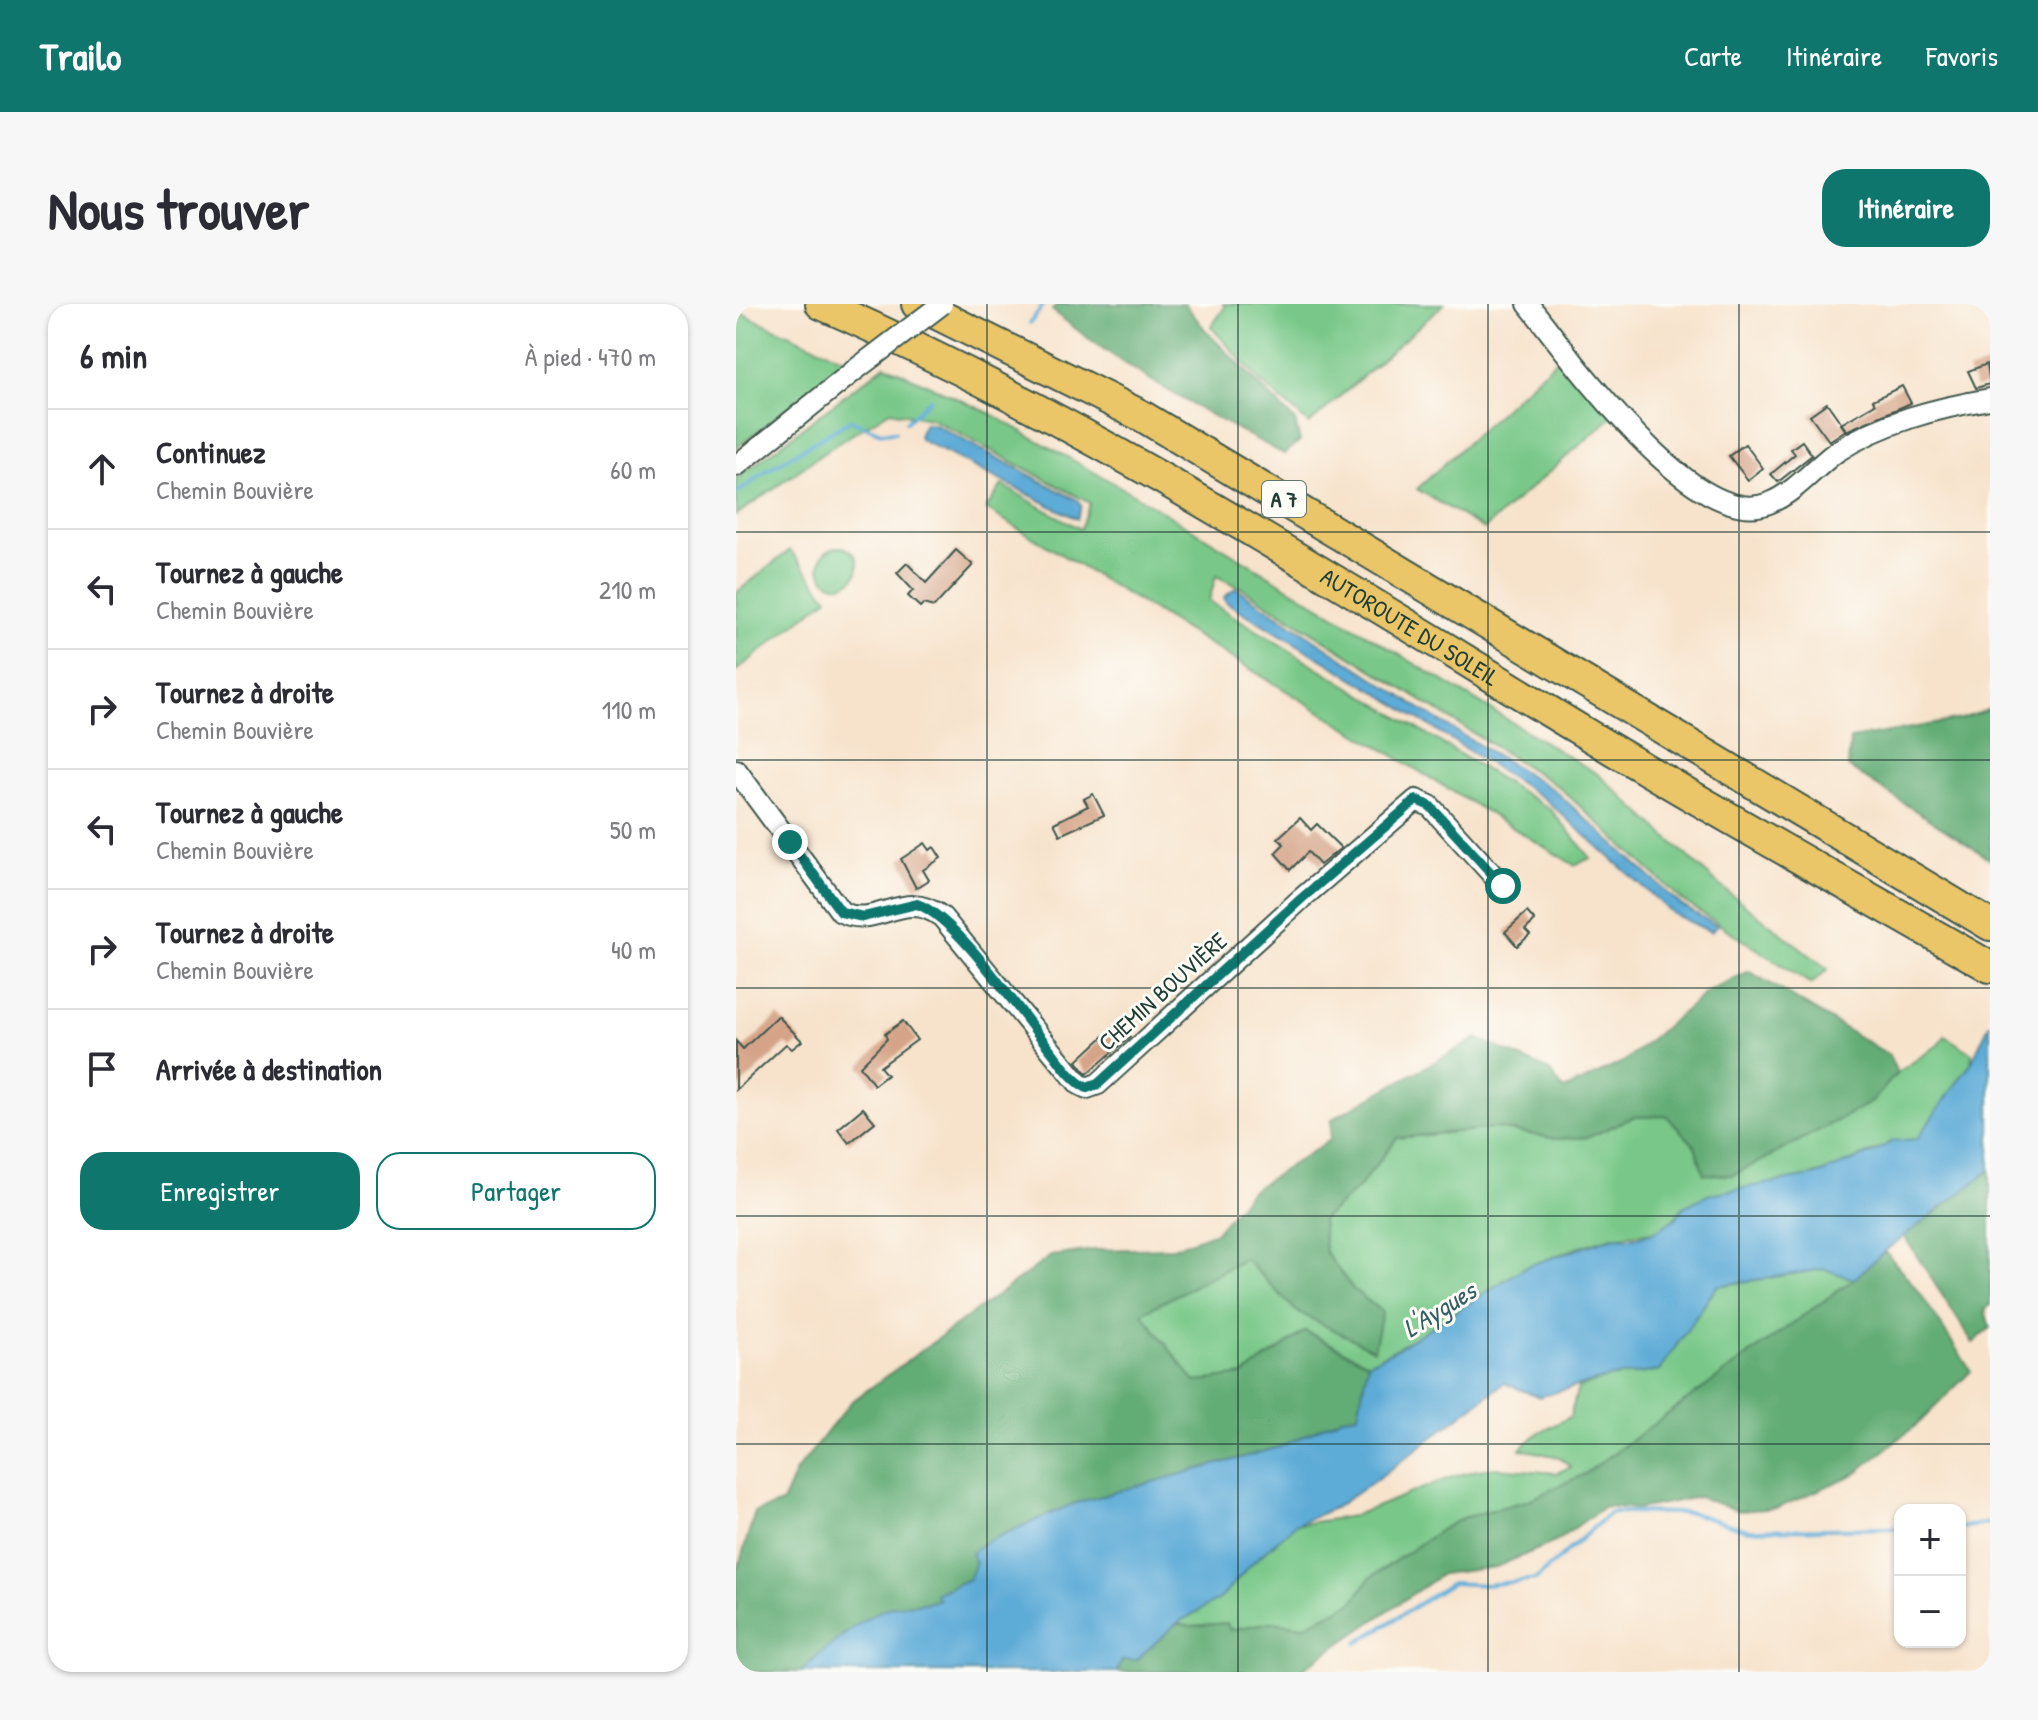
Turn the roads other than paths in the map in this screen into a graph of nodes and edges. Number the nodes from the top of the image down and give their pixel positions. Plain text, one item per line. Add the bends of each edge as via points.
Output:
1 (821, 304) edge
2 (917, 304) edge
3 (942, 304) edge
4 (1528, 304) edge
5 (1990, 399) edge
6 (736, 466) edge
7 (736, 770) edge
8 (1503, 886) dead end
9 (1990, 925) edge
10 (1990, 967) edge

1 - 10 highway, AUTOROUTE DU SOLEIL / A 7 via 1019,399 1146,468 1584,732
2 - 9 highway, AUTOROUTE DU SOLEIL / A 7 via 1036,360 1182,439
3 - 6 street, bridge
4 - 5 street via 1664,464 1731,505 1751,509 1770,503 1837,452 1926,410
7 - 8 street, CHEMIN BOUVIÈRE via 841,912 863,917 917,904 931,908 1087,1088 1098,1084 1416,800 1430,806

